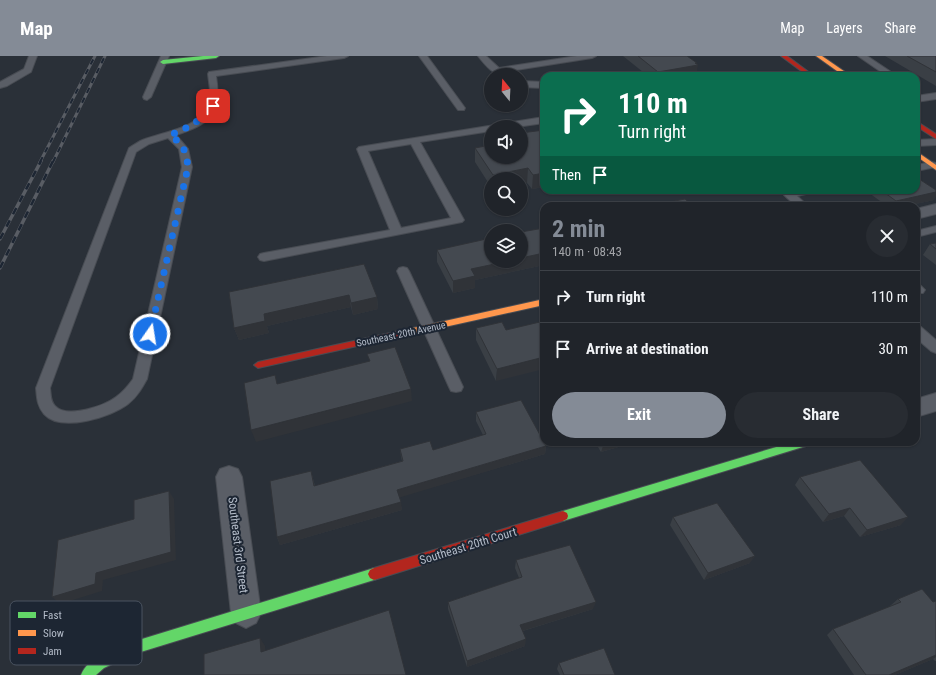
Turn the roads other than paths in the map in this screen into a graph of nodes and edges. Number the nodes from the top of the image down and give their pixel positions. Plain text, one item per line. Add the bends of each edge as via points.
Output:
1 (33, 56) edge
2 (216, 56) edge
3 (344, 56) edge
4 (423, 56) edge
5 (482, 56) edge
6 (592, 56) edge
7 (784, 56) edge
8 (819, 56) edge
9 (862, 56) edge
10 (164, 59) edge
11 (494, 68) edge
12 (526, 68) edge
13 (806, 72) edge
14 (842, 72) edge
15 (887, 72) edge
16 (528, 84) edge
17 (0, 85) edge
18 (540, 85) edge
19 (920, 94) edge
20 (936, 96) edge
21 (147, 97) dead end
22 (926, 98) junction
23 (920, 99) edge
24 (460, 108) dead end
25 (540, 121) edge
26 (528, 122) edge
27 (920, 126) edge
28 (484, 129) edge
29 (170, 135) junction
30 (936, 137) edge
31 (414, 141) junction
32 (936, 142) edge
33 (920, 143) edge
34 (920, 156) edge
35 (934, 167) edge
36 (920, 168) edge
37 (789, 194) edge
38 (798, 202) edge
39 (936, 229) edge
40 (397, 232) junction
41 (920, 233) edge
42 (264, 257) dead end
43 (403, 271) dead end
44 (540, 303) edge
45 (429, 328) junction
46 (920, 334) edge
47 (936, 348) edge
48 (258, 364) dead end
49 (456, 387) dead end
50 (936, 402) edge
51 (920, 407) edge
52 (793, 446) edge
53 (229, 477) dead end
54 (246, 613) junction
55 (142, 645) edge
56 (97, 665) edge
57 (87, 675) edge

1 - 17 lane via 28,70
2 - 10 street
3 - 29 lane via 212,74 213,106 205,116 191,126
4 - 24 lane
5 - 11 lane
6 - 12 lane
7 - 13 street
8 - 14 street
9 - 15 lane
10 - 21 lane
16 - 18 lane
19 - 22 lane
20 - 22 lane
22 - 23 lane
25 - 26 lane
27 - 30 street
28 - 31 lane
29 - 29 lane via 132,150 43,388 44,404 57,415 71,418 89,416 105,410 121,402 133,391 140,379 188,167 186,153
31 - 40 lane via 362,149
31 - 40 lane via 458,220
32 - 33 lane
34 - 35 street
35 - 36 lane
37 - 38 lane
39 - 41 lane
40 - 42 lane
43 - 45 lane
44 - 45 street, Southeast 20th Avenue
45 - 48 street, Southeast 20th Avenue
45 - 49 lane
46 - 47 lane
50 - 51 street
52 - 54 street, Southeast 20th Court
53 - 54 street, Southeast 3rd Street
54 - 55 street, Southeast 20th Court
56 - 57 street, Southeast 20th Court

